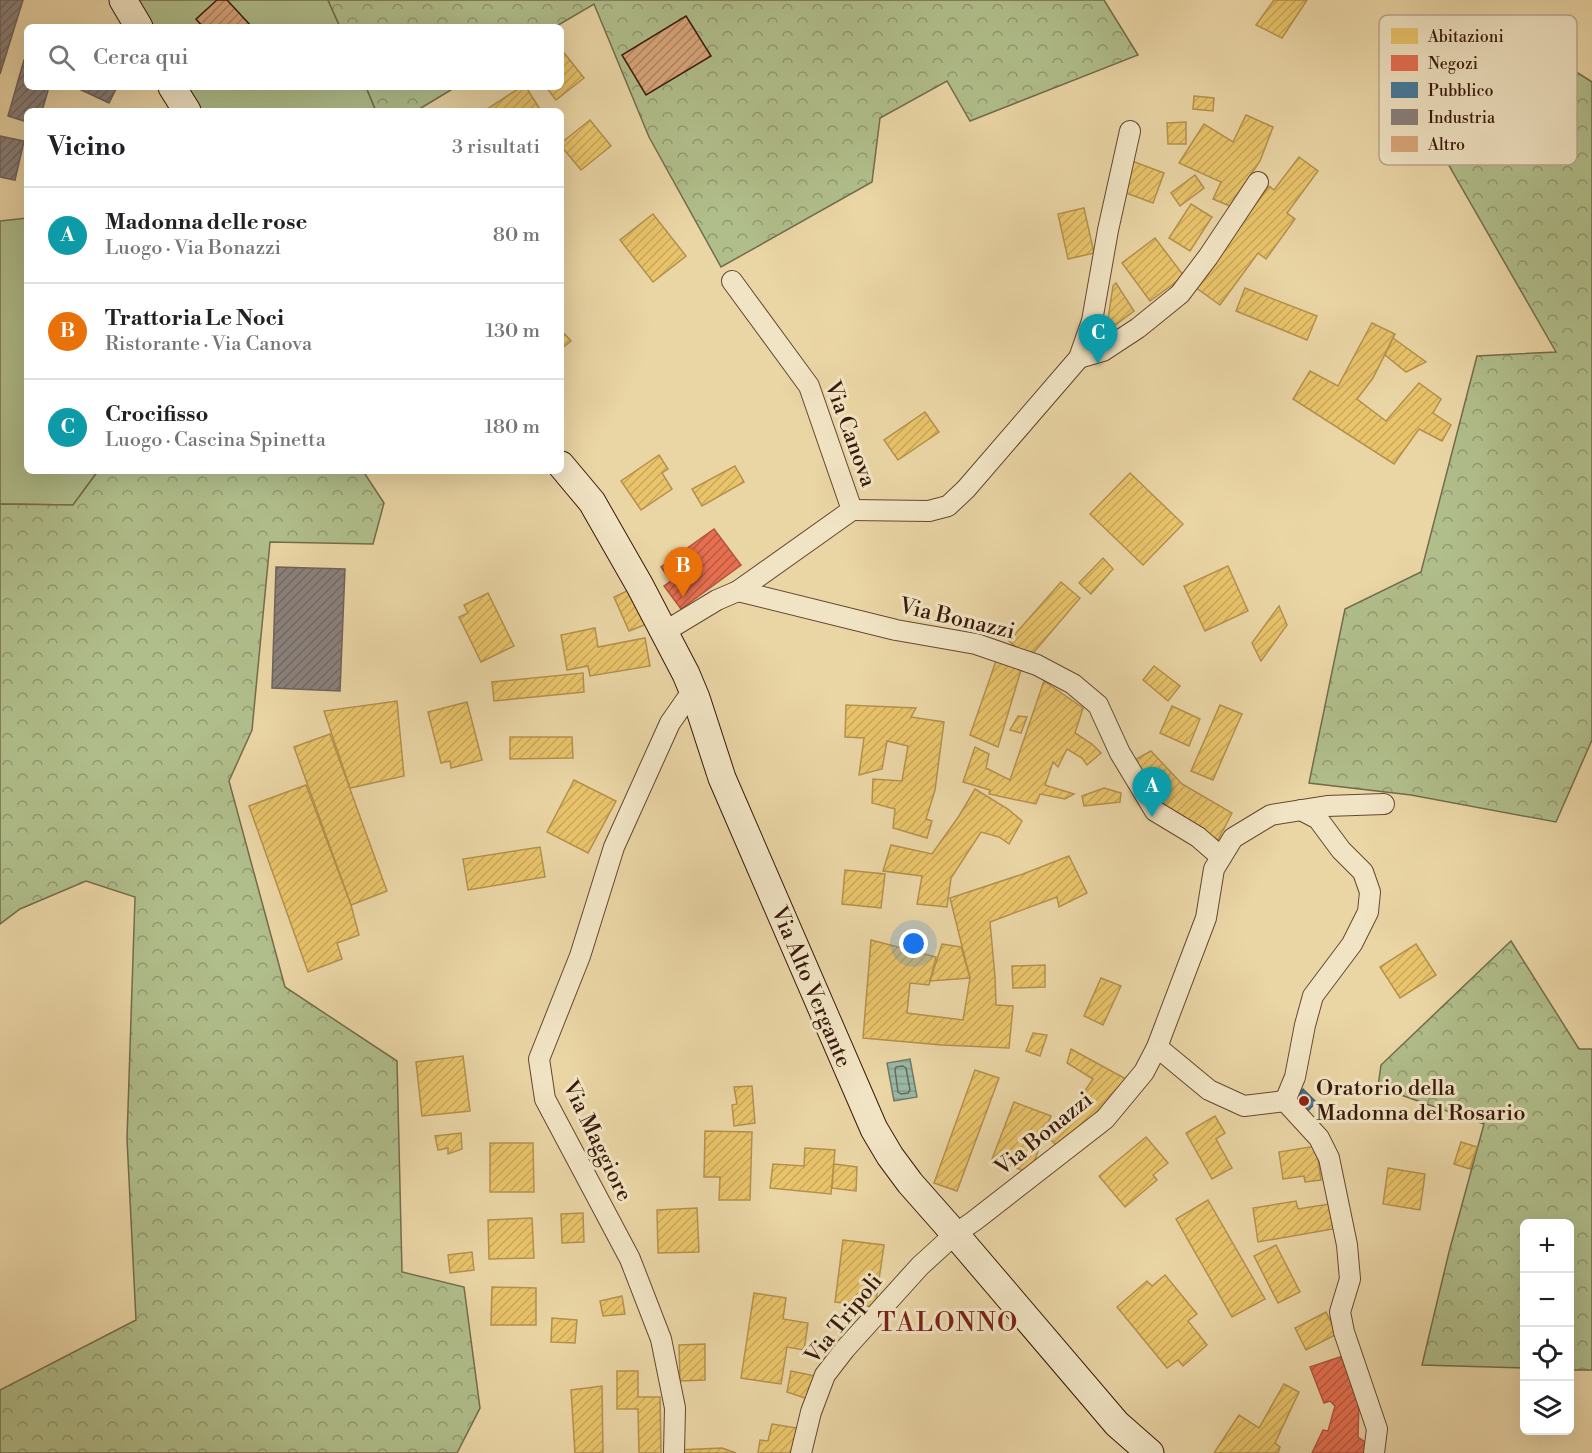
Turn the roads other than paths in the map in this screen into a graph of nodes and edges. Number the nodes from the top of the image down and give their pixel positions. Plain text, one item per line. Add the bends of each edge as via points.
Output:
1 (123, 0) edge
2 (137, 24) edge
3 (174, 90) edge
4 (185, 108) edge
5 (1130, 131) dead end
6 (1258, 182) dead end
7 (732, 281) dead end
8 (1079, 358) junction
9 (564, 469) edge
10 (852, 510) junction
11 (738, 591) junction
12 (664, 632) junction
13 (692, 696) junction
14 (1384, 804) dead end
15 (1301, 810) junction
16 (1221, 856) junction
17 (1157, 1047) junction
18 (1285, 1101) junction
19 (955, 1234) junction
20 (674, 1453) edge
21 (801, 1453) edge
22 (1149, 1453) edge
23 (1374, 1453) edge

1 - 2 main road
3 - 4 main road
5 - 8 street via 1092,321
6 - 8 street via 1180,294 1103,351
7 - 10 street, Via Canova via 809,386
8 - 10 street via 948,506 929,511
9 - 12 main road, Via Alto Vergante via 592,502
10 - 11 street, Via Canova
11 - 12 street, Via Canova
11 - 16 street, Via Bonazzi via 896,630 976,644 1037,665 1073,684 1098,705 1120,753 1155,811
12 - 13 main road, Via Alto Vergante via 686,674
13 - 19 main road, Via Alto Vergante via 722,778 874,1129 910,1183
13 - 20 street, Via Maggiore via 670,723 614,847 580,956 539,1059 545,1099 630,1259 662,1339 675,1408
14 - 15 street, Via Bonazzi
15 - 16 street, Via Bonazzi via 1271,815 1233,838
15 - 18 street via 1318,819 1363,872 1370,892 1368,912 1352,944 1313,996 1295,1077
16 - 17 street, Via Bonazzi via 1214,869 1206,918
17 - 18 street via 1209,1090 1244,1106
17 - 19 street, Via Bonazzi via 1144,1072 1105,1119
18 - 23 street via 1319,1137 1329,1158 1350,1279 1340,1312 1377,1429
19 - 21 street, Via Tripoli via 920,1266 825,1375
19 - 22 main road, Via Alto Vergante via 1117,1424

